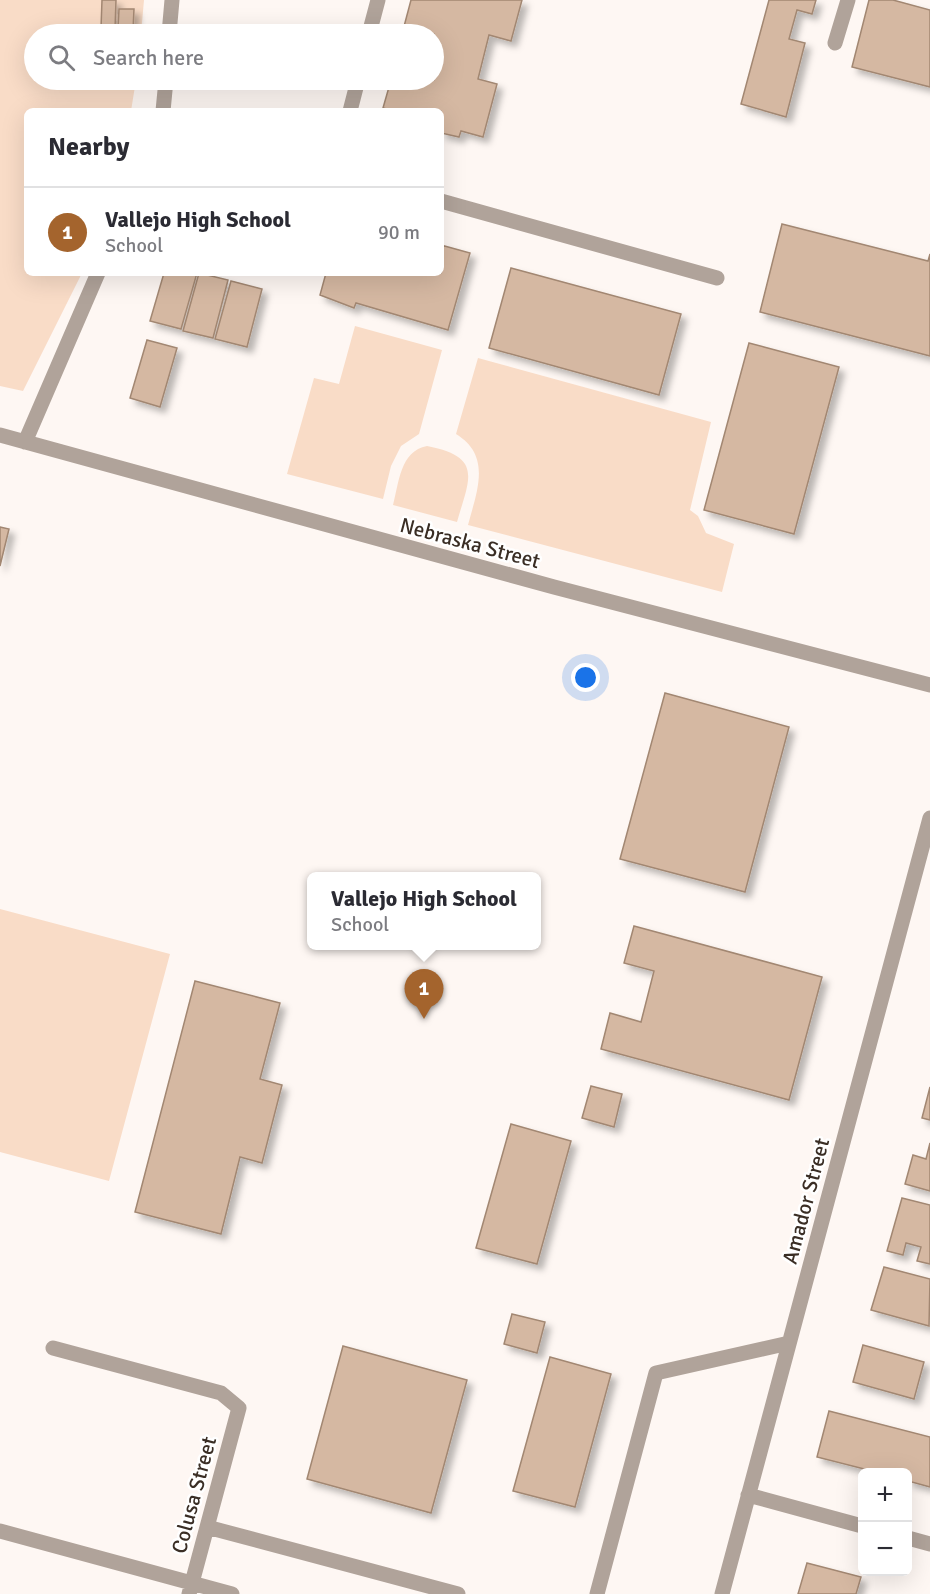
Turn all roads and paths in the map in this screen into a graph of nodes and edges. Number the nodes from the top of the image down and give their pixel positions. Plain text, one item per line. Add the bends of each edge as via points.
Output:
1 (172, 0) edge
2 (378, 0) edge
3 (848, 0) edge
4 (171, 24) edge
5 (372, 24) edge
6 (836, 43) dead end
7 (165, 90) edge
8 (355, 90) edge
9 (163, 108) edge
10 (351, 108) edge
11 (444, 202) edge
12 (97, 276) edge
13 (717, 278) dead end
14 (0, 435) edge
15 (25, 442) junction
16 (930, 685) edge
17 (930, 818) edge
18 (789, 1343) junction
19 (52, 1348) dead end
20 (748, 1495) junction
21 (858, 1525) edge
22 (207, 1527) junction
23 (0, 1531) edge
24 (912, 1539) edge
25 (930, 1544) edge
26 (190, 1589) edge
27 (232, 1594) edge
28 (458, 1594) edge
29 (597, 1594) edge
30 (722, 1594) edge

1 - 4 street
2 - 5 street
3 - 6 street
7 - 9 street
8 - 10 street
11 - 13 street
12 - 15 street
14 - 15 street, Nebraska Street
15 - 16 street, Nebraska Street
17 - 18 street, Amador Street
18 - 20 street, Amador Street
18 - 29 street via 656,1373
19 - 22 street, Colusa Street via 221,1393 239,1408
20 - 21 street
20 - 30 street, Amador Street
22 - 26 street, Colusa Street
22 - 28 street
23 - 26 street
24 - 25 street
26 - 27 street

